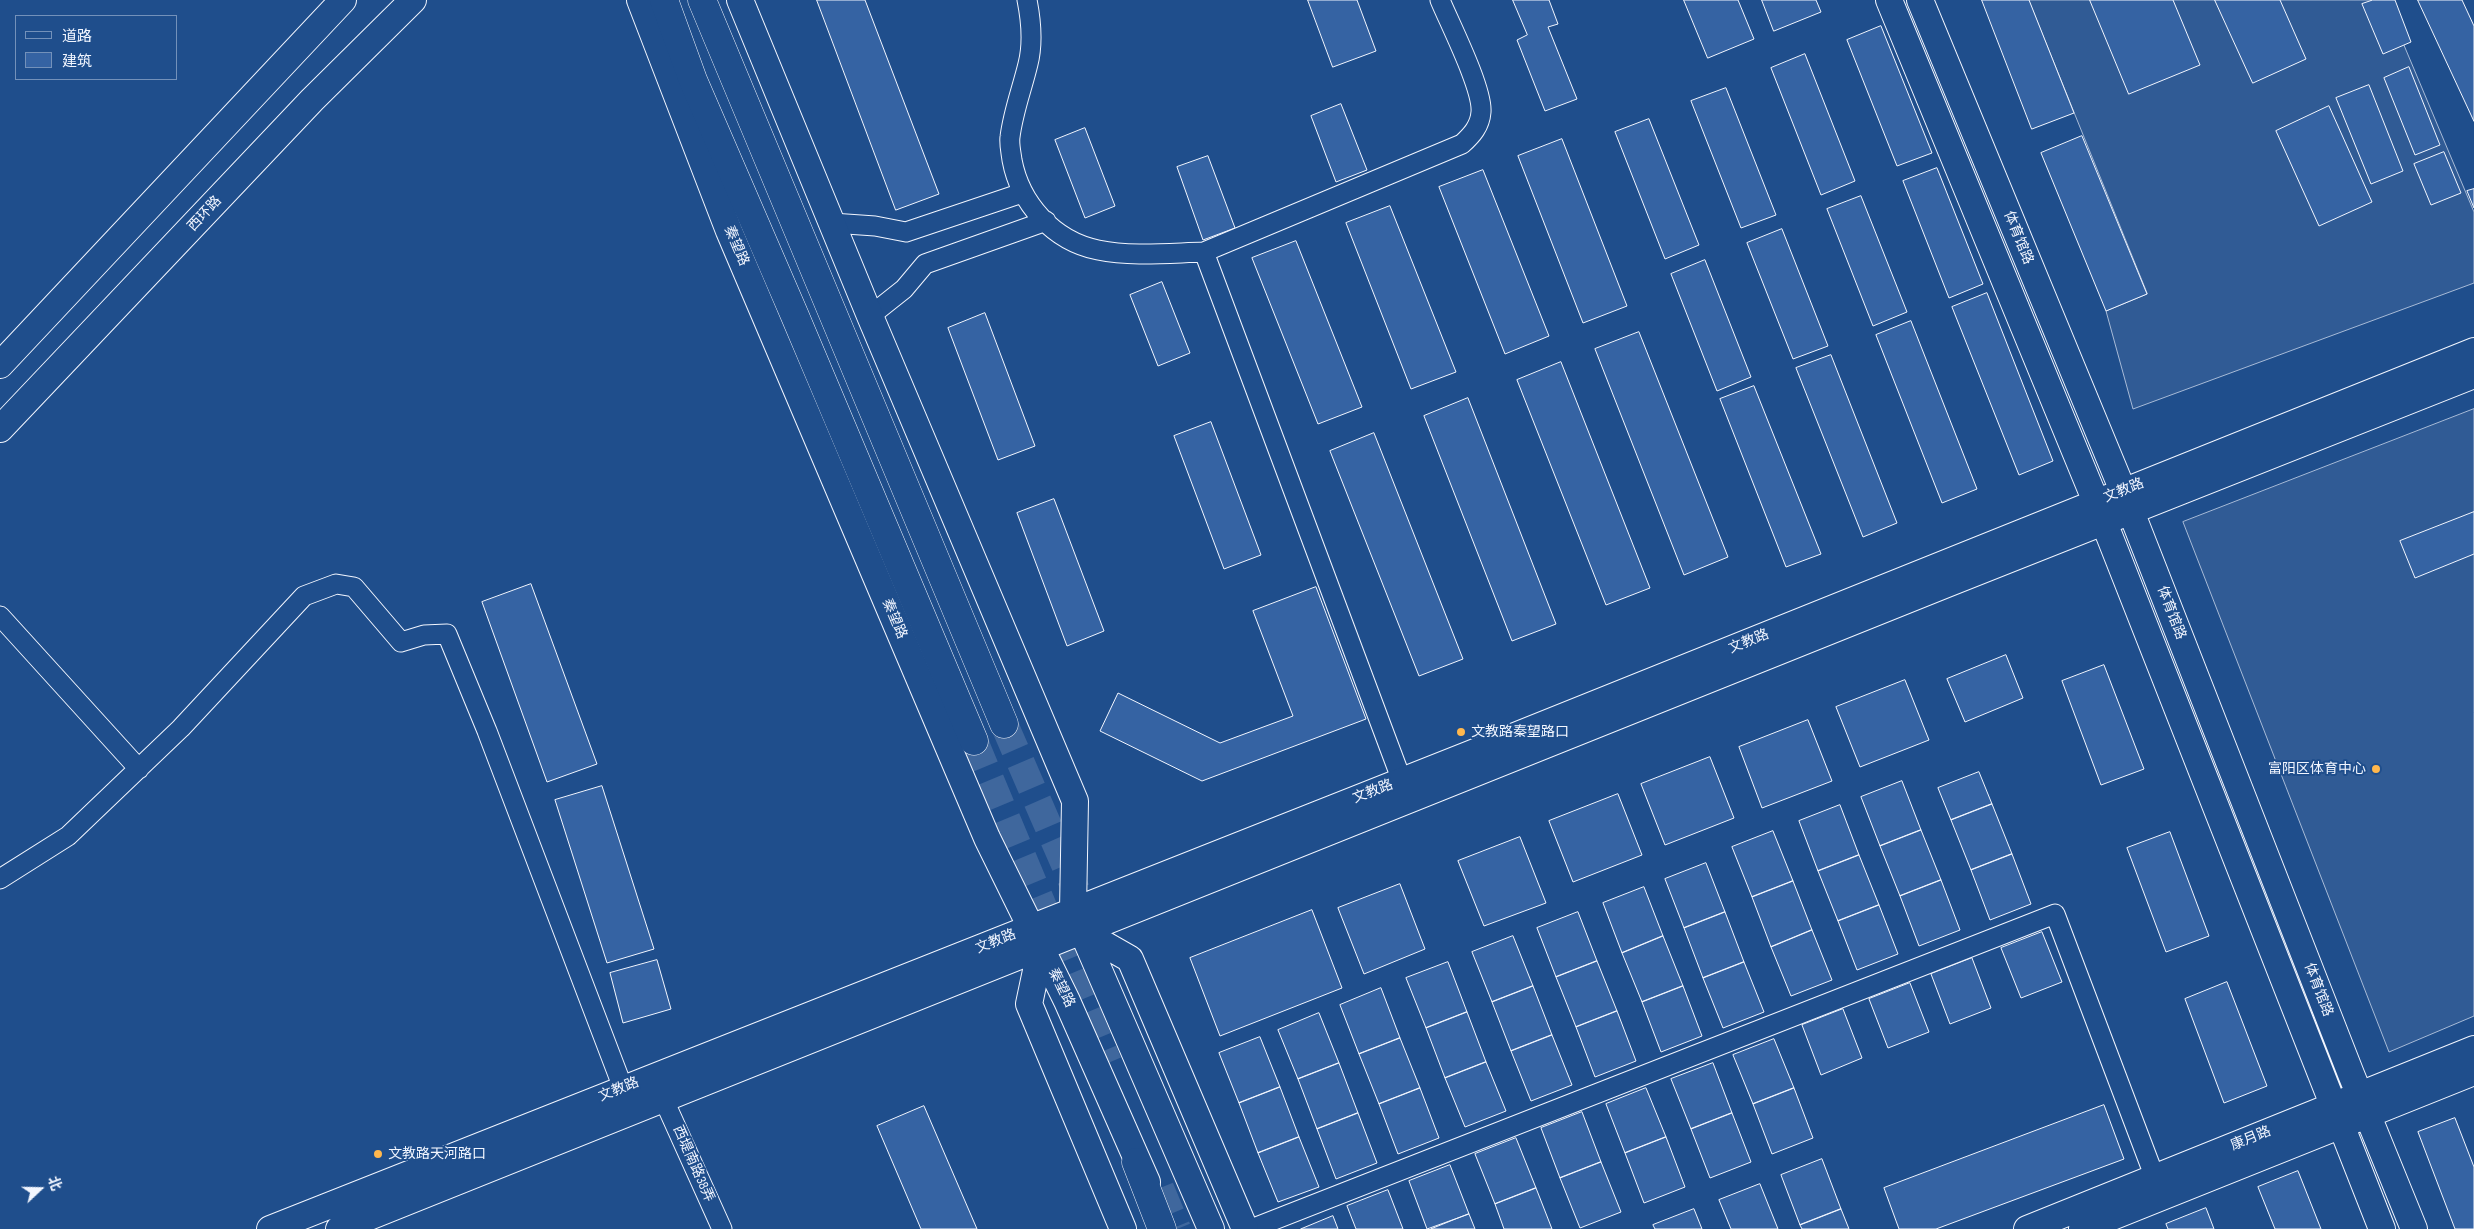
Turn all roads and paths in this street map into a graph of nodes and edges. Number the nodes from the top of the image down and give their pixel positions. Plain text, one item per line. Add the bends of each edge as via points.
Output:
1 (343, 0) edge
2 (413, 0) edge
3 (640, 0) edge
4 (664, 0) edge
5 (702, 0) edge
6 (740, 0) edge
7 (1027, 0) edge
8 (1440, 0) edge
9 (1889, 0) edge
10 (1920, 0) edge
11 (1022, 193) junction
12 (1046, 221) junction
13 (832, 223) junction
14 (1204, 252) junction
15 (870, 316) junction
16 (2474, 351) edge
17 (0, 365) edge
18 (2474, 376) edge
19 (0, 429) edge
20 (2127, 501) junction
21 (2100, 512) junction
22 (0, 616) edge
23 (1004, 724) tunnel mouth
24 (974, 742) tunnel mouth
25 (139, 768) junction
26 (1402, 781) junction
27 (0, 879) edge
28 (1077, 921) junction
29 (1036, 937) junction
30 (2474, 1049) edge
31 (2474, 1072) edge
32 (623, 1088) junction
33 (663, 1098) junction
34 (2363, 1105) junction
35 (2336, 1116) junction
36 (1136, 1162) junction
37 (2155, 1178) junction
38 (270, 1229) edge
39 (339, 1229) edge
40 (722, 1229) edge
41 (1123, 1229) edge
42 (1162, 1229) edge
43 (1170, 1229) edge
44 (1211, 1229) edge
45 (1245, 1229) edge
46 (1252, 1229) edge
47 (2027, 1229) edge
48 (2082, 1229) edge
49 (2382, 1229) edge
50 (2414, 1229) edge

1 - 17 main road
2 - 19 main road, 西环路 via 312,100
3 - 29 main road, 秦望路 via 733,240 987,838
4 - 24 main road, 秦望路 via 693,80
5 - 23 main road
6 - 13 main road
7 - 11 street via 1031,20 1028,62 1009,140 1015,177
8 - 14 street via 1481,101 1478,125 1471,135 1462,144
9 - 21 main road, 体育馆路
10 - 20 main road, 体育馆路
11 - 12 street
11 - 13 street via 906,232
12 - 14 street via 1062,236 1097,250 1157,254
12 - 15 street via 924,264 904,289
13 - 15 main road
14 - 26 street
15 - 28 main road via 1075,801
16 - 20 main road, 文教路
18 - 20 main road, 文教路
20 - 21 main road, 文教路
20 - 34 main road, 体育馆路
21 - 26 main road, 文教路
21 - 28 main road, 文教路
21 - 35 main road, 体育馆路
22 - 25 street
25 - 27 street via 68,836
25 - 32 street via 181,728 304,596 336,584 354,587 401,642 424,635 447,634
26 - 28 main road, 文教路
28 - 29 main road, 文教路
28 - 44 main road
28 - 45 main road via 1130,959
29 - 32 main road, 文教路
29 - 33 main road, 文教路
29 - 36 main road, 秦望路 via 1068,1001
29 - 41 main road via 1029,1004
30 - 34 main road, 康月路
31 - 34 main road, 康月路
32 - 38 main road, 文教路
33 - 39 main road, 文教路
33 - 40 street, 西堤南路38弄
34 - 35 main road, 康月路
34 - 50 main road, 体育馆路
35 - 37 main road, 康月路
35 - 48 main road, 康月路
35 - 49 main road, 体育馆路
36 - 42 main road
36 - 43 main road, 秦望路
37 - 46 street via 2055,914
37 - 47 main road, 康月路

